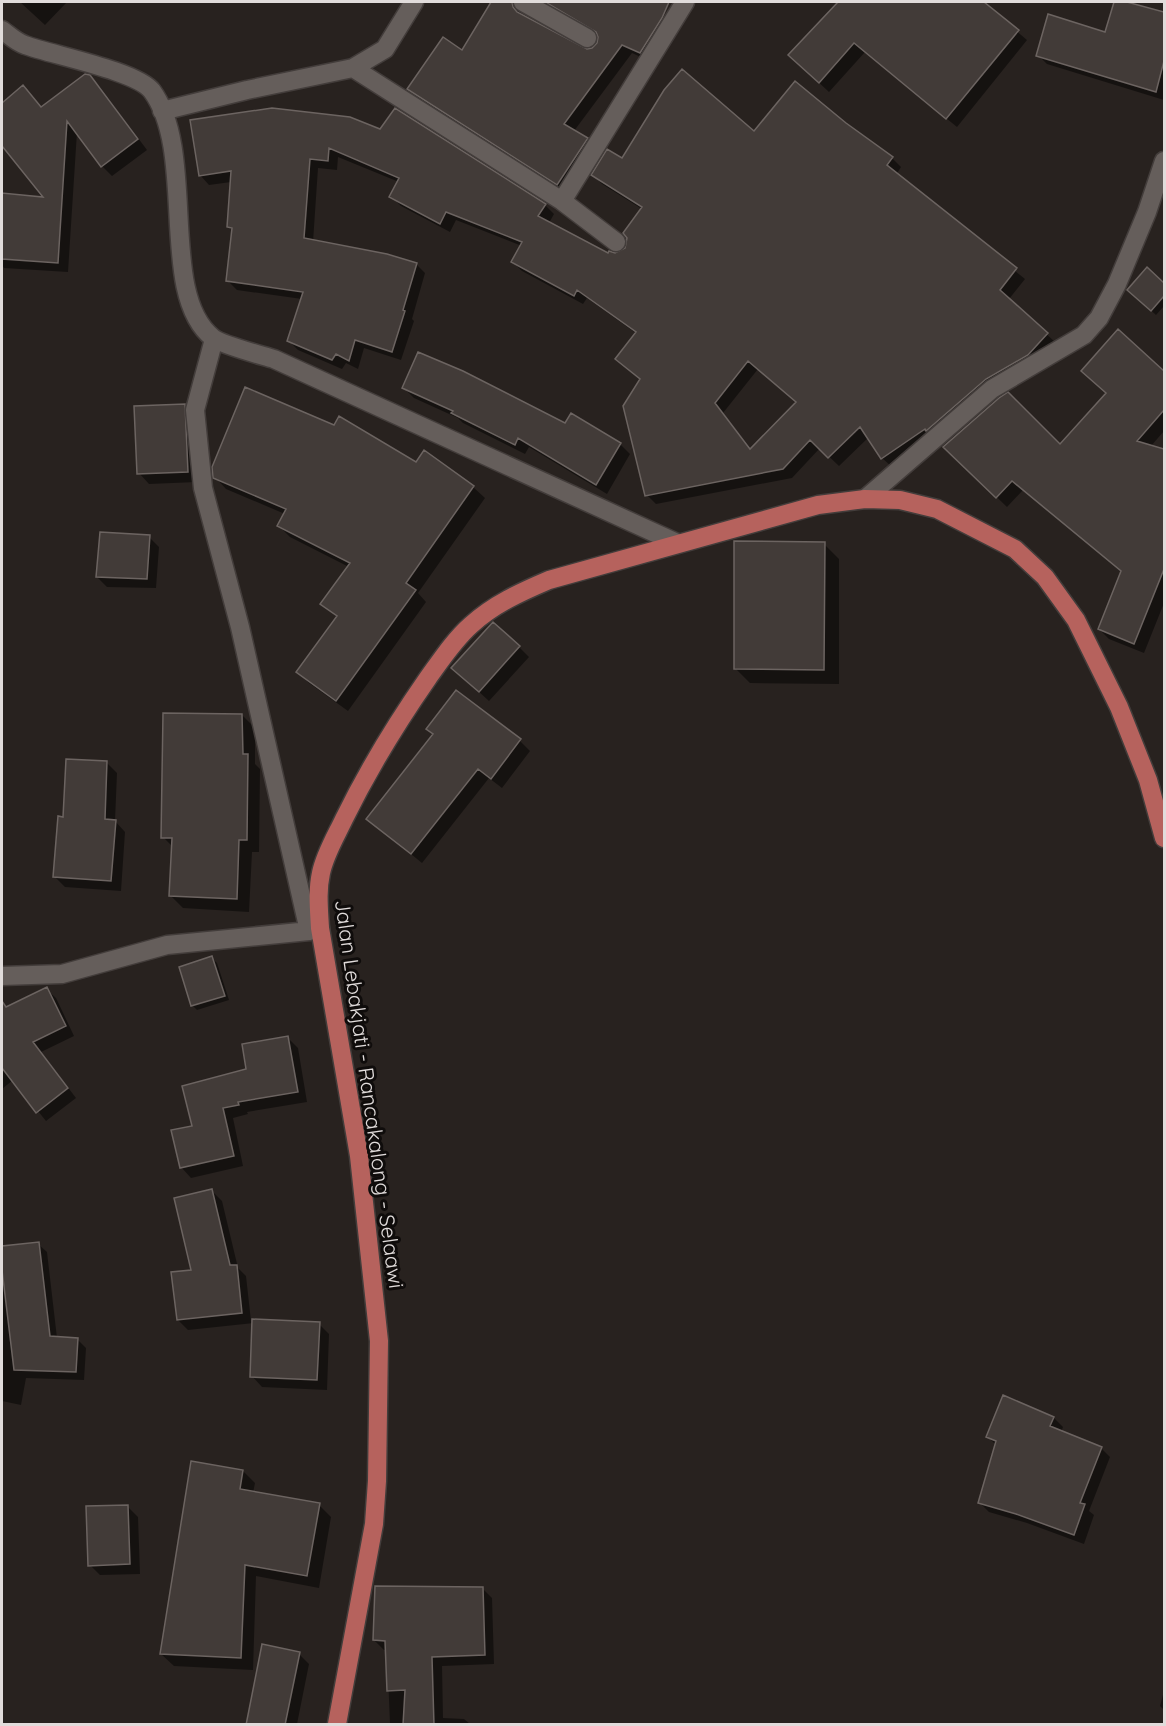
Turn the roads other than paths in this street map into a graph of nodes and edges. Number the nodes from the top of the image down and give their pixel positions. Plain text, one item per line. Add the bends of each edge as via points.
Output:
1 (414, 2) edge
2 (523, 2) edge
3 (685, 2) edge
4 (2, 30) edge
5 (587, 38) dead end
6 (354, 68) junction
7 (162, 111) junction
8 (1164, 161) edge
9 (562, 201) junction
10 (616, 242) dead end
11 (214, 339) junction
12 (865, 499) junction
13 (677, 543) junction
14 (1164, 838) edge
15 (314, 929) junction
16 (2, 976) edge
17 (338, 1725) edge

1 - 6 street via 385,49
2 - 5 street
3 - 9 street
4 - 7 street via 22,44 134,78 151,90
6 - 7 street
6 - 9 street
7 - 11 street via 174,149 183,274 195,317
8 - 12 street via 1117,284 1099,318 1084,335 992,389
9 - 10 street
11 - 13 street via 274,359
11 - 15 street via 195,410 203,488
12 - 13 main road, Jalan Lebakjati - Rancakalong - Selaawi via 818,505
12 - 14 main road, Jalan Lebakjati - Rancakalong - Selaawi via 900,500 937,509 1015,549 1045,577 1076,620 1119,706 1148,780
13 - 15 main road, Jalan Lebakjati - Rancakalong - Selaawi via 549,580 488,610 468,627 393,728 354,799 321,872
15 - 16 street via 167,945 62,974
15 - 17 main road, Jalan Lebakjati - Rancakalong - Selaawi via 359,1156 380,1341 374,1524

